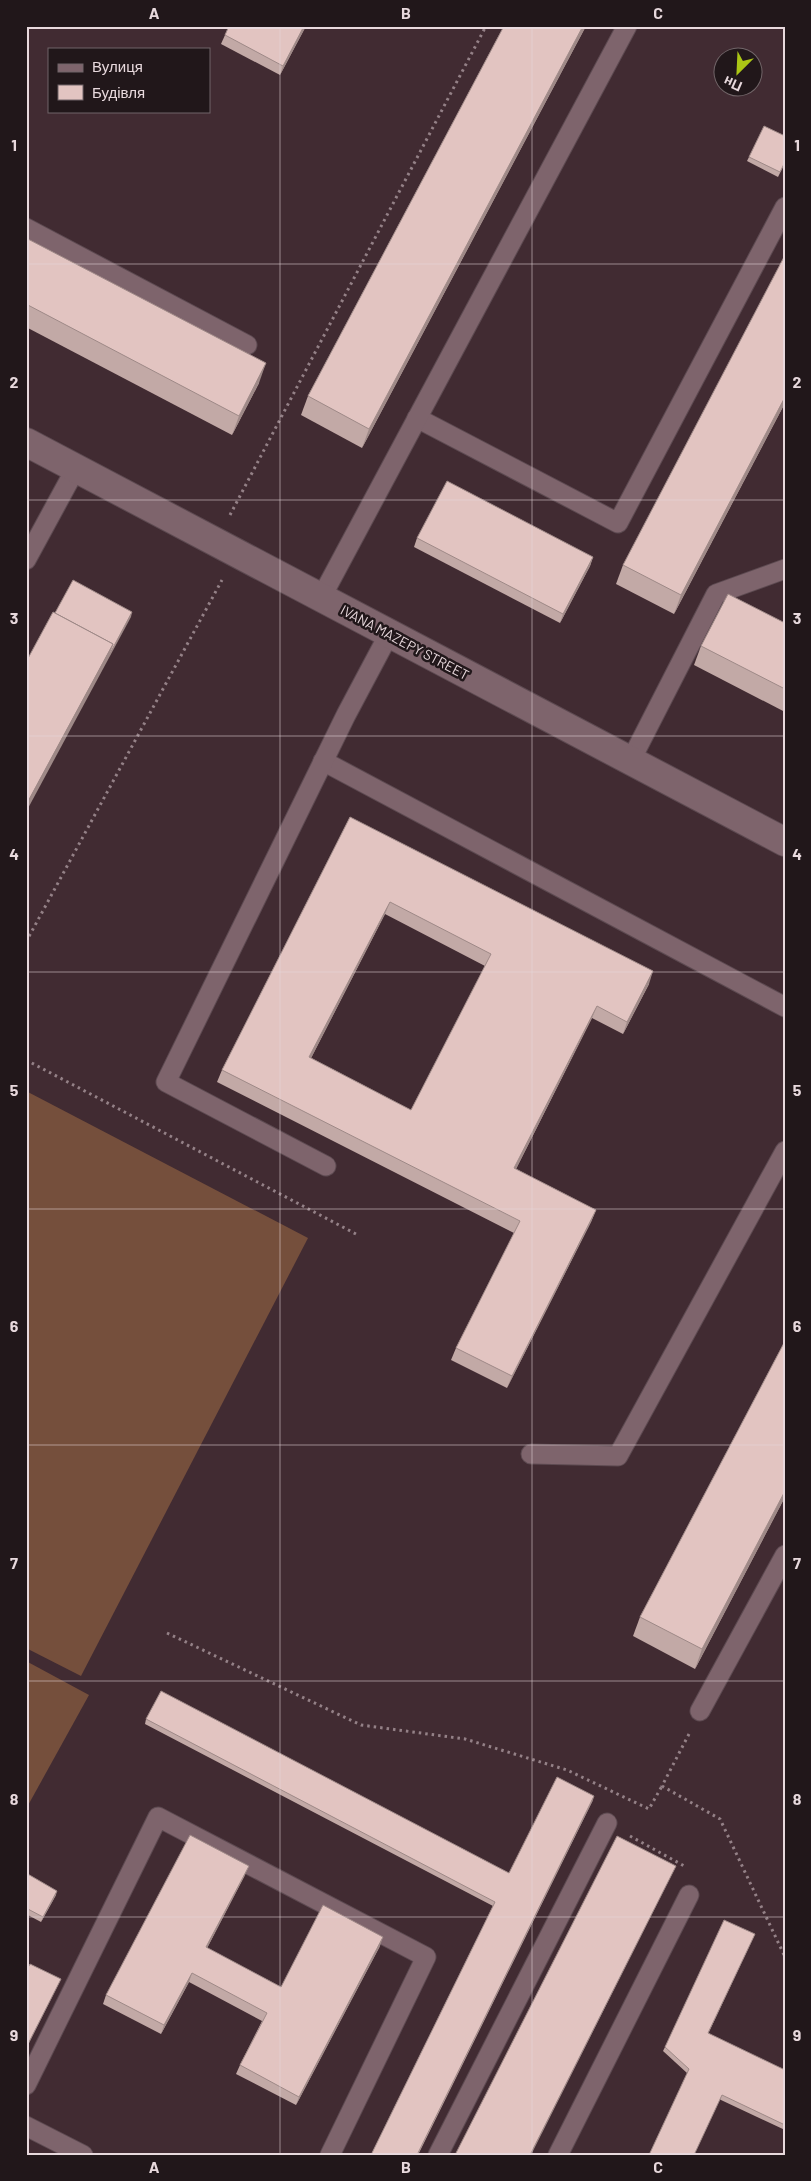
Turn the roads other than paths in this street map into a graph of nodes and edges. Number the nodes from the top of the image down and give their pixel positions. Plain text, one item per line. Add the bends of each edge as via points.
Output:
1 (627, 26) edge
2 (785, 207) edge
3 (26, 228) edge
4 (247, 345) dead end
5 (418, 418) junction
6 (26, 442) edge
7 (76, 468) junction
8 (26, 560) edge
9 (785, 569) edge
10 (716, 594) junction
11 (321, 598) junction
12 (734, 603) edge
13 (389, 634) junction
14 (631, 760) junction
15 (323, 761) junction
16 (785, 842) edge
17 (785, 1007) edge
18 (785, 1151) edge
19 (326, 1166) dead end
20 (531, 1454) dead end
21 (785, 1555) edge
22 (700, 1711) road end
23 (607, 1823) road end
24 (689, 1894) road end
25 (26, 2085) edge
26 (26, 2126) edge
27 (83, 2155) edge
28 (330, 2155) edge
29 (438, 2155) edge
30 (558, 2155) edge

1 - 5 lane
2 - 5 lane via 618,523
3 - 4 lane
5 - 11 lane
6 - 7 main road, IVANA MAZEPY STREET
7 - 8 lane
7 - 11 main road, IVANA MAZEPY STREET
9 - 10 lane
10 - 12 lane
10 - 14 lane
11 - 13 main road, IVANA MAZEPY STREET
13 - 14 main road, IVANA MAZEPY STREET
13 - 15 lane
14 - 16 main road, IVANA MAZEPY STREET
15 - 17 lane
15 - 19 lane via 166,1082
18 - 20 lane via 618,1456
21 - 22 lane
23 - 29 lane
24 - 30 lane
25 - 28 lane via 158,1817 426,1957
26 - 27 lane

